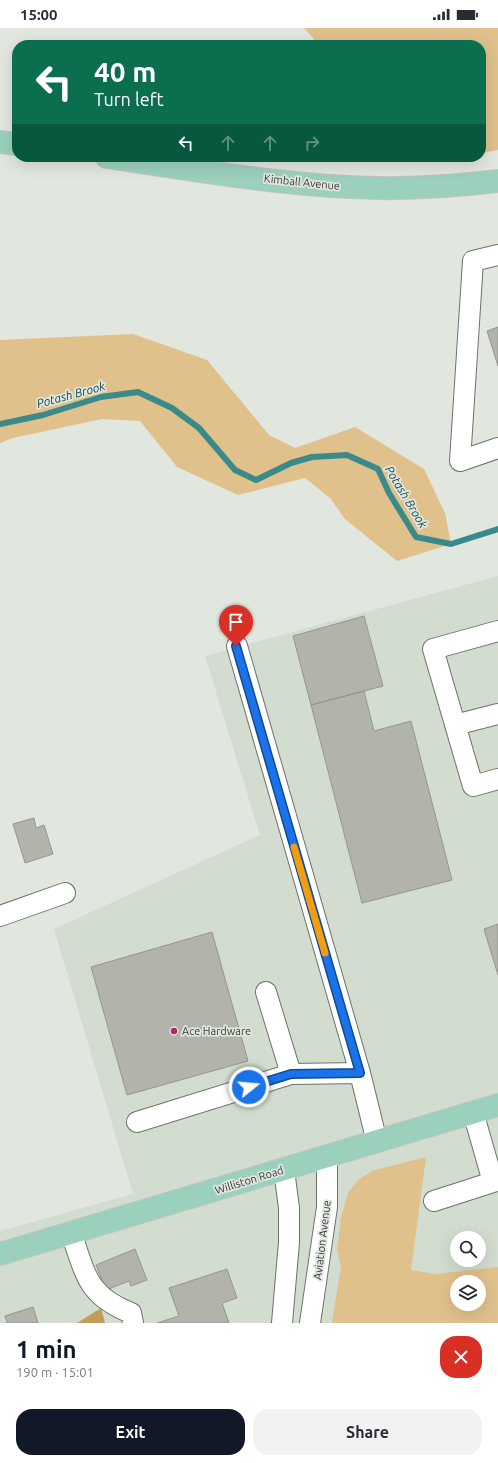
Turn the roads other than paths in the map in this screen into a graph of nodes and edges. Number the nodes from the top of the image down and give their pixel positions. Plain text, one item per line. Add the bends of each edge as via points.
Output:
1 (0, 142) edge
2 (12, 143) edge
3 (142, 162) edge
4 (498, 181) edge
5 (498, 255) edge
6 (498, 448) edge
7 (498, 631) edge
8 (236, 646) dead end
9 (498, 714) edge
10 (455, 725) junction
11 (498, 779) edge
12 (65, 893) dead end
13 (0, 916) edge
14 (266, 992) dead end
15 (360, 1073) junction
16 (291, 1074) junction
17 (498, 1105) edge
18 (473, 1112) junction
19 (137, 1122) dead end
20 (377, 1142) junction
21 (327, 1157) junction
22 (284, 1170) junction
23 (434, 1201) dead end
24 (71, 1233) junction
25 (0, 1254) edge
26 (133, 1323) edge
27 (282, 1323) edge
28 (310, 1323) edge

1 - 2 main road
3 - 4 main road, Kimball Avenue via 241,176 350,187 434,188
5 - 6 street via 473,261 460,461
7 - 10 street via 433,649
8 - 15 street
9 - 10 street
10 - 11 street via 473,786
12 - 13 street
14 - 16 street
15 - 16 street
15 - 20 street
16 - 19 street
17 - 18 main road, Williston Road
18 - 20 main road, Williston Road
18 - 23 street via 493,1182
20 - 21 main road, Williston Road
21 - 22 main road, Williston Road
21 - 28 street, Aviation Avenue via 327,1207
22 - 24 main road, Williston Road
22 - 27 street via 289,1208 289,1242
24 - 25 main road, Williston Road
24 - 26 street via 92,1288 104,1300 131,1313

